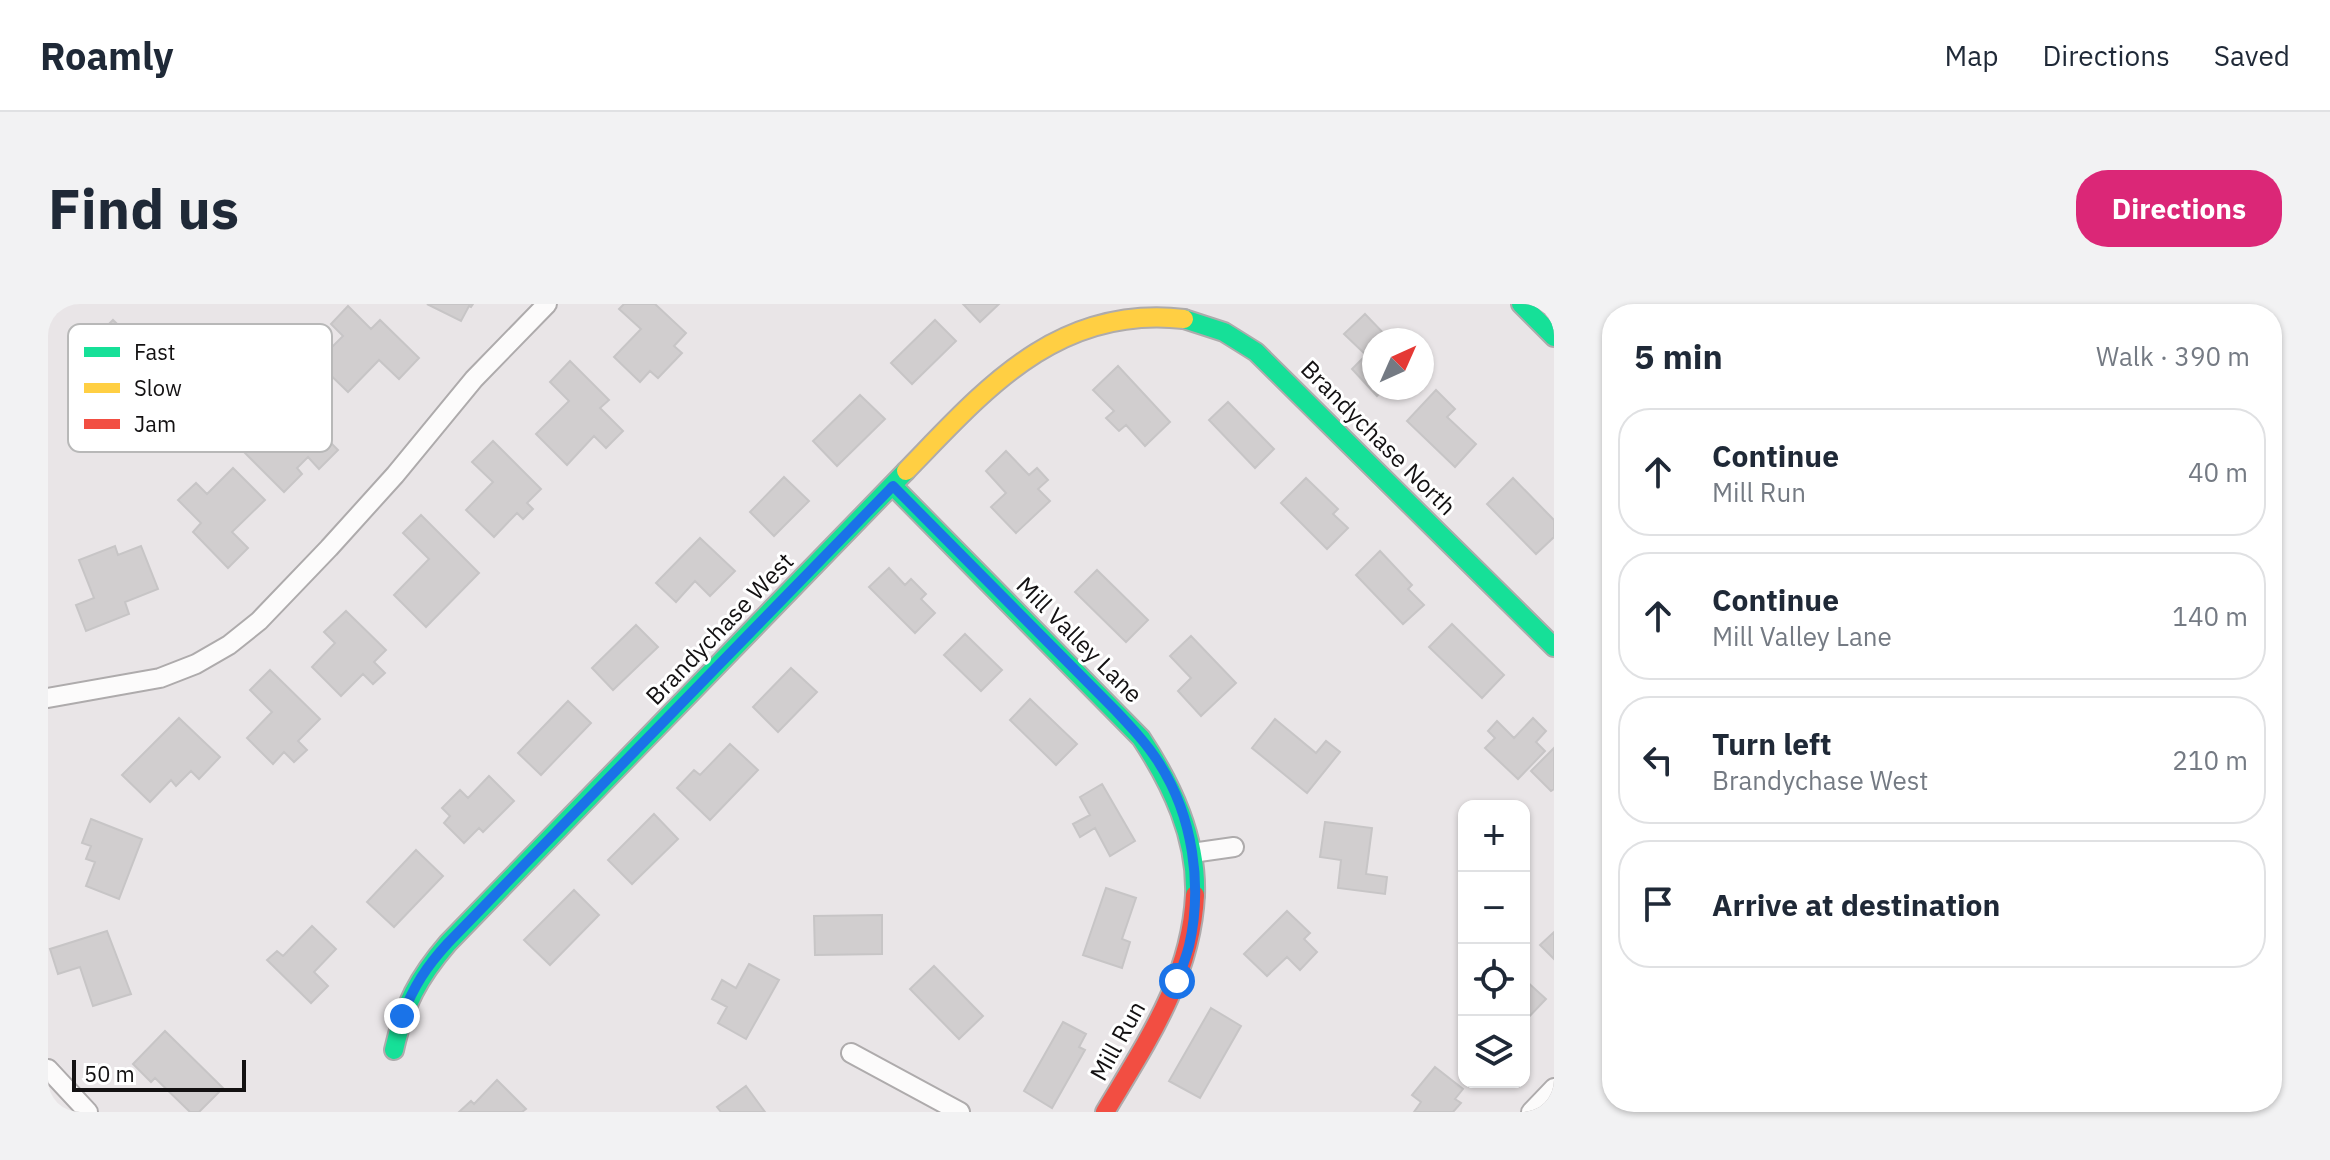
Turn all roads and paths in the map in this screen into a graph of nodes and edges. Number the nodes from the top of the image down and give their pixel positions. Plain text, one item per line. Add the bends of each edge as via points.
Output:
1 (547, 304) edge
2 (1521, 304) edge
3 (1140, 307) edge
4 (1554, 337) edge
5 (893, 486) junction
6 (1554, 647) edge
7 (48, 698) edge
8 (1234, 847) dead end
9 (1192, 853) junction
10 (394, 1050) dead end
11 (851, 1053) dead end
12 (48, 1069) edge
13 (1554, 1088) edge
14 (88, 1112) edge
15 (960, 1112) edge
16 (1105, 1112) edge
17 (1531, 1112) edge

1 - 7 street via 474,379 329,548 229,645 160,678
2 - 4 street
3 - 5 street, Brandychase West via 1083,320 1032,347
3 - 6 street, Brandychase North via 1194,319 1256,352
5 - 9 street, Mill Valley Lane via 1141,738 1177,799
5 - 10 street, Brandychase West via 448,943 413,987
8 - 9 street
9 - 16 street, Mill Run via 1195,909 1189,947 1159,1018
11 - 15 street
12 - 14 street
13 - 17 street

